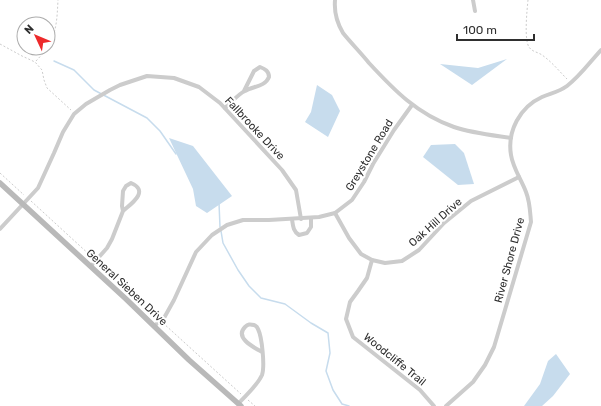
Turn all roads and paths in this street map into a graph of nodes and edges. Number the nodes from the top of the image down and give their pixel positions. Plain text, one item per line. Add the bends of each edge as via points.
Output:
1 (58, 0) edge
2 (335, 0) edge
3 (473, 0) edge
4 (528, 0) edge
5 (475, 11) dead end
6 (56, 28) edge
7 (0, 44) edge
8 (601, 50) edge
9 (41, 56) edge
10 (35, 62) junction
11 (571, 82) junction
12 (244, 91) junction
13 (412, 105) junction
14 (225, 108) junction
15 (75, 113) junction
16 (511, 138) junction
17 (0, 172) edge
18 (519, 177) junction
19 (0, 183) edge
20 (28, 198) junction
21 (23, 204) junction
22 (123, 211) junction
23 (335, 212) junction
24 (311, 218) junction
25 (292, 219) junction
26 (302, 219) junction
27 (0, 229) edge
28 (372, 260) junction
29 (96, 261) junction
30 (91, 266) junction
31 (160, 321) junction
32 (154, 326) junction
33 (262, 352) junction
34 (244, 397) junction
35 (240, 405) edge
36 (255, 406) edge
37 (434, 406) edge
38 (446, 406) edge

1 - 6 path
2 - 13 street via 336,18 343,33 388,84
3 - 5 street
4 - 11 path via 529,49 546,58
7 - 10 path
8 - 11 street, River Shore Drive
9 - 10 path
10 - 15 path via 42,70 47,88
11 - 16 street, River Shore Drive via 559,91 529,105 517,120
12 - 12 street via 263,84 268,80 268,72 260,67 256,69
12 - 14 street
13 - 16 street via 454,127
13 - 23 street, Greystone Road via 352,200
14 - 15 street, Fallbrooke Drive via 199,87 174,78 147,76 110,90
14 - 26 street, Fallbrooke Drive via 282,170 296,190
15 - 20 street, Fallbrooke Drive via 63,132 38,188
16 - 18 street, River Shore Drive via 511,157
17 - 20 path
18 - 28 street, Oak Hill Drive via 471,201 444,223 419,250 402,261 385,263
18 - 38 street, River Shore Drive via 530,206 531,222 494,347 486,365 473,382
19 - 21 street, General Sieben Drive
20 - 21 street, Fallbrooke Drive
20 - 29 path
21 - 27 street, Fallbrooke Drive
21 - 30 street, General Sieben Drive
22 - 22 street via 123,191 126,186 135,185 139,195
22 - 29 street via 112,239
23 - 24 street, Greystone Road
23 - 28 street via 361,254
24 - 25 street via 311,227 307,234 298,235
24 - 26 street, Greystone Road
25 - 26 street, Greystone Road
25 - 31 street, Greystone Road via 242,220 227,225 212,235 196,252 174,300
28 - 37 street, Woodcliffe Trail via 367,278 350,302 346,319 353,337 420,390
29 - 30 street
29 - 31 path
30 - 32 street, General Sieben Drive
31 - 32 street, Greystone Road
31 - 34 path
32 - 35 street, General Sieben Drive
33 - 33 street via 258,329 249,324 242,331 244,339
33 - 34 street via 262,375
34 - 35 street
34 - 36 path

